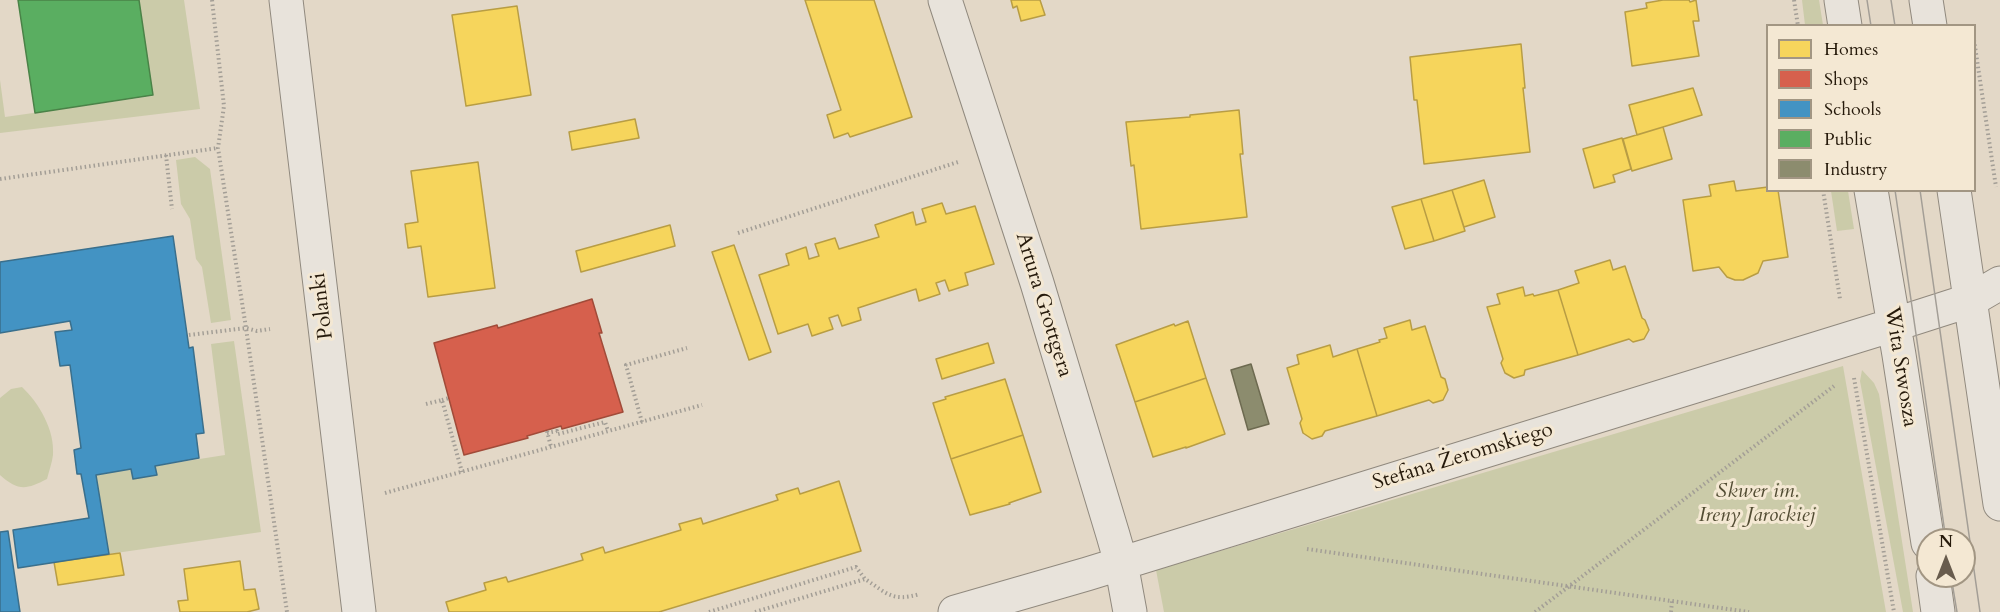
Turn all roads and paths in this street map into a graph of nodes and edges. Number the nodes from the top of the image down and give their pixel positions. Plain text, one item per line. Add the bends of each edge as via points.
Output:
1 (212, 0) edge
2 (286, 0) edge
3 (945, 0) edge
4 (1794, 0) edge
5 (1841, 0) edge
6 (1926, 0) edge
7 (1798, 24) edge
8 (1845, 24) edge
9 (1930, 24) edge
10 (1976, 52) edge
11 (218, 148) junction
12 (166, 155) junction
13 (967, 159) dead end
14 (0, 179) edge
15 (1997, 188) dead end
16 (1823, 192) edge
17 (1871, 192) edge
18 (1954, 192) edge
19 (172, 209) dead end
20 (738, 233) dead end
21 (2000, 283) edge
22 (1971, 300) junction
23 (1841, 303) dead end
24 (1893, 326) junction
25 (246, 328) junction
26 (270, 329) dead end
27 (189, 335) dead end
28 (687, 348) dead end
29 (1854, 380) dead end
30 (1836, 385) dead end
31 (449, 398) dead end
32 (442, 399) junction
33 (426, 404) dead end
34 (702, 405) dead end
35 (642, 422) junction
36 (608, 431) junction
37 (551, 447) junction
38 (462, 472) junction
39 (381, 494) dead end
40 (2000, 504) edge
41 (1926, 528) edge
42 (1301, 548) dead end
43 (1121, 563) junction
44 (865, 579) dead end
45 (1570, 587) junction
46 (1935, 588) edge
47 (1672, 601) junction
48 (287, 612) edge
49 (359, 612) edge
50 (709, 612) edge
51 (955, 612) edge
52 (1130, 612) edge
53 (1535, 612) edge
54 (1671, 612) edge
55 (1749, 612) edge
56 (1894, 612) edge
57 (1938, 612) edge

1 - 11 path via 224,106
2 - 49 street, Polanki
3 - 43 street, Artura Grottgera via 1037,283
4 - 7 path
5 - 8 street
6 - 9 street
10 - 15 path
11 - 12 path
11 - 25 path
12 - 14 path
12 - 19 path
13 - 20 path
16 - 23 path
17 - 24 street, Wita Stwosza
18 - 22 street
21 - 22 street, Stefana Żeromskiego
22 - 24 street, Stefana Żeromskiego
22 - 40 street
24 - 41 street, Wita Stwosza
24 - 43 street, Stefana Żeromskiego
25 - 26 path
25 - 27 path
25 - 48 path
28 - 35 path via 626,365
29 - 56 path
30 - 45 path
31 - 32 path
32 - 33 path
32 - 38 path
34 - 35 path
35 - 36 path
36 - 37 path
36 - 37 path via 605,422 558,434 547,432
37 - 38 path
38 - 39 path
42 - 45 path
43 - 51 street, Stefana Żeromskiego
43 - 52 street, Artura Grottgera
44 - 50 path via 856,567
45 - 47 path
45 - 53 path
46 - 57 street
47 - 54 path
47 - 55 path

